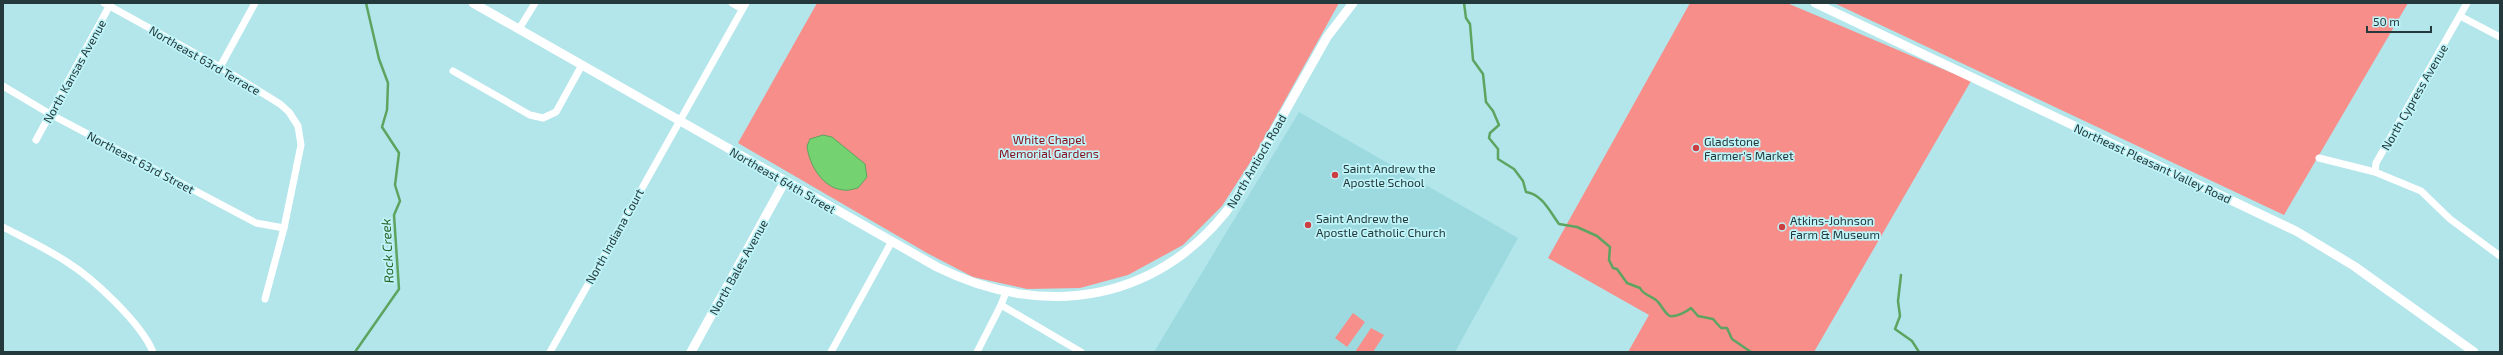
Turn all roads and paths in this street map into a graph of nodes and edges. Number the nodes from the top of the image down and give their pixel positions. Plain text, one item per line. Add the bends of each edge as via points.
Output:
1 (255, 3) edge
2 (473, 3) edge
3 (535, 3) edge
4 (732, 3) edge
5 (1353, 3) edge
6 (1815, 3) edge
7 (2467, 3) edge
8 (109, 4) edge
9 (744, 6) edge
10 (2460, 16) junction
11 (519, 29) junction
12 (2500, 38) edge
13 (582, 66) junction
14 (220, 67) junction
15 (453, 71) dead end
16 (3, 86) edge
17 (50, 114) junction
18 (679, 120) junction
19 (36, 140) dead end
20 (2319, 158) dead end
21 (2375, 172) junction
22 (785, 181) junction
23 (3, 227) edge
24 (284, 228) junction
25 (892, 241) junction
26 (2500, 256) edge
27 (1006, 292) junction
28 (265, 299) dead end
29 (1001, 305) junction
30 (153, 352) edge
31 (550, 352) edge
32 (691, 352) edge
33 (831, 352) edge
34 (977, 352) edge
35 (1081, 352) edge
36 (2474, 352) edge

1 - 14 street
2 - 11 street, Northeast 64th Street
3 - 11 street
4 - 9 street
5 - 27 street, North Antioch Road via 1324,42 1237,197 1200,240 1166,265 1123,287 1057,298
6 - 36 street, Northeast Pleasant Valley Road via 2296,232 2354,266
7 - 10 street, North Cypress Avenue
8 - 14 street, Northeast 63rd Terrace
8 - 17 street, North Kansas Avenue
9 - 18 street, North Indiana Court
10 - 12 street
10 - 21 street, North Cypress Avenue via 2376,163
11 - 13 street, Northeast 64th Street
13 - 15 street via 556,112 543,118 530,115
13 - 18 street, Northeast 64th Street
14 - 24 street, Northeast 63rd Terrace via 285,107 298,126 301,145
16 - 17 street, Northeast 63rd Street
17 - 19 street, North Kansas Avenue
17 - 24 street, Northeast 63rd Street via 256,223
18 - 22 street, Northeast 64th Street
18 - 31 street, North Indiana Court
20 - 21 street
21 - 26 street via 2421,191 2450,219
22 - 25 street, Northeast 64th Street
22 - 32 street, North Bales Avenue
23 - 30 street via 68,262 87,277 130,317
24 - 28 street
25 - 27 street, Northeast 64th Street via 956,276
25 - 33 street
27 - 29 street
29 - 34 street
29 - 35 street

